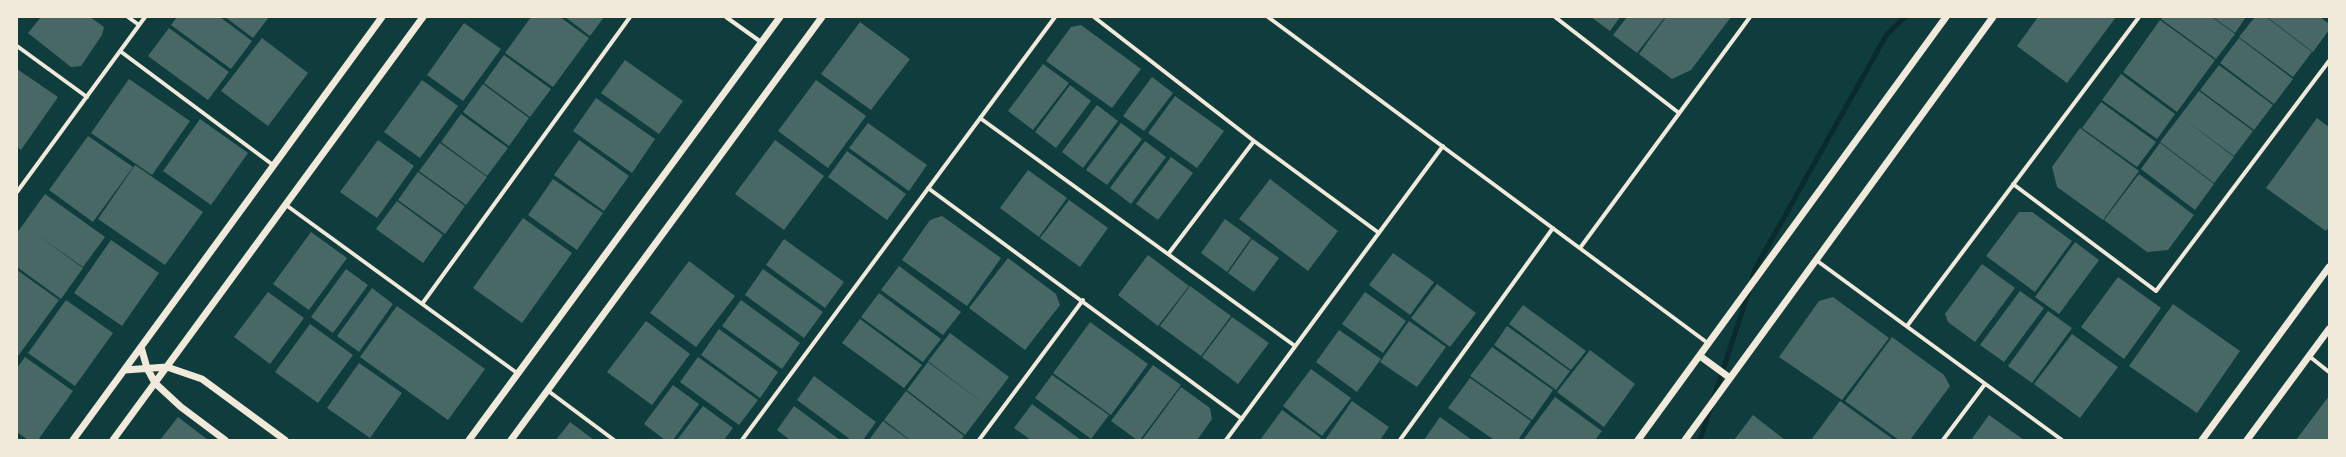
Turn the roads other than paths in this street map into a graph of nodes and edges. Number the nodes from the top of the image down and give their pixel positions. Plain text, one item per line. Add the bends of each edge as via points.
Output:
1 (128, 17) edge
2 (145, 17) edge
3 (382, 17) edge
4 (423, 17) edge
5 (630, 17) edge
6 (726, 17) edge
7 (780, 17) edge
8 (822, 17) edge
9 (1055, 17) edge
10 (1094, 17) edge
11 (1268, 17) edge
12 (1555, 17) edge
13 (1750, 17) edge
14 (1946, 17) edge
15 (1993, 17) edge
16 (2139, 17) edge
17 (139, 25) junction
18 (761, 42) junction
19 (17, 46) edge
20 (120, 51) junction
21 (2329, 61) edge
22 (87, 97) junction
23 (1679, 113) junction
24 (980, 118) junction
25 (1254, 141) junction
26 (1443, 146) junction
27 (273, 165) junction
28 (2014, 184) junction
29 (928, 188) junction
30 (17, 192) edge
31 (286, 205) junction
32 (1553, 228) junction
33 (1378, 233) junction
34 (1580, 248) junction
35 (1169, 253) junction
36 (1816, 260) junction
37 (2329, 267) edge
38 (1082, 300) junction
39 (422, 304) junction
40 (1906, 326) junction
41 (2329, 329) edge
42 (1709, 344) junction
43 (1295, 346) junction
44 (141, 347) junction
45 (1700, 356) junction
46 (2309, 356) junction
47 (167, 367) junction
48 (147, 368) junction
49 (125, 370) junction
50 (2329, 372) edge
51 (517, 373) junction
52 (1730, 378) junction
53 (155, 383) junction
54 (1986, 384) junction
55 (547, 390) junction
56 (1242, 419) junction
57 (73, 440) edge
58 (113, 440) edge
59 (225, 440) edge
60 (286, 440) edge
61 (468, 440) edge
62 (510, 440) edge
63 (614, 440) edge
64 (742, 440) edge
65 (979, 440) edge
66 (1226, 440) edge
67 (1400, 440) edge
68 (1638, 440) edge
69 (1685, 440) edge
70 (1943, 440) edge
71 (2062, 440) edge
72 (2202, 440) edge
73 (2247, 440) edge

1 - 17 street
2 - 17 street
3 - 27 street
4 - 31 street
5 - 39 street
6 - 18 street
7 - 18 street
8 - 55 street
9 - 24 street
10 - 25 street
11 - 26 street
12 - 23 street
13 - 23 street
14 - 42 street
15 - 36 street
16 - 28 street
17 - 20 street
18 - 51 street
19 - 22 street
20 - 22 street
20 - 27 street
21 - 28 street via 2156,291
22 - 30 street
23 - 34 street
24 - 29 street
24 - 35 street
25 - 33 street
25 - 35 street
26 - 32 street
26 - 33 street
27 - 44 street
28 - 40 street
29 - 38 street
29 - 64 street
31 - 39 street
31 - 47 street
32 - 34 street
32 - 67 street
33 - 43 street
34 - 42 street
35 - 43 street
36 - 40 street
36 - 52 street
37 - 72 street
38 - 56 street
38 - 65 street
39 - 51 street
40 - 54 street
41 - 46 street
42 - 45 street
43 - 56 street
44 - 48 street
44 - 49 street
45 - 52 street
45 - 68 street
46 - 50 street
46 - 73 street
47 - 48 street
47 - 53 street
47 - 60 street via 202,379
48 - 49 street
48 - 53 street
49 - 57 street
51 - 61 street
52 - 69 street
53 - 58 street
53 - 59 street via 181,407
54 - 70 street
54 - 71 street
55 - 62 street
55 - 63 street
56 - 66 street

